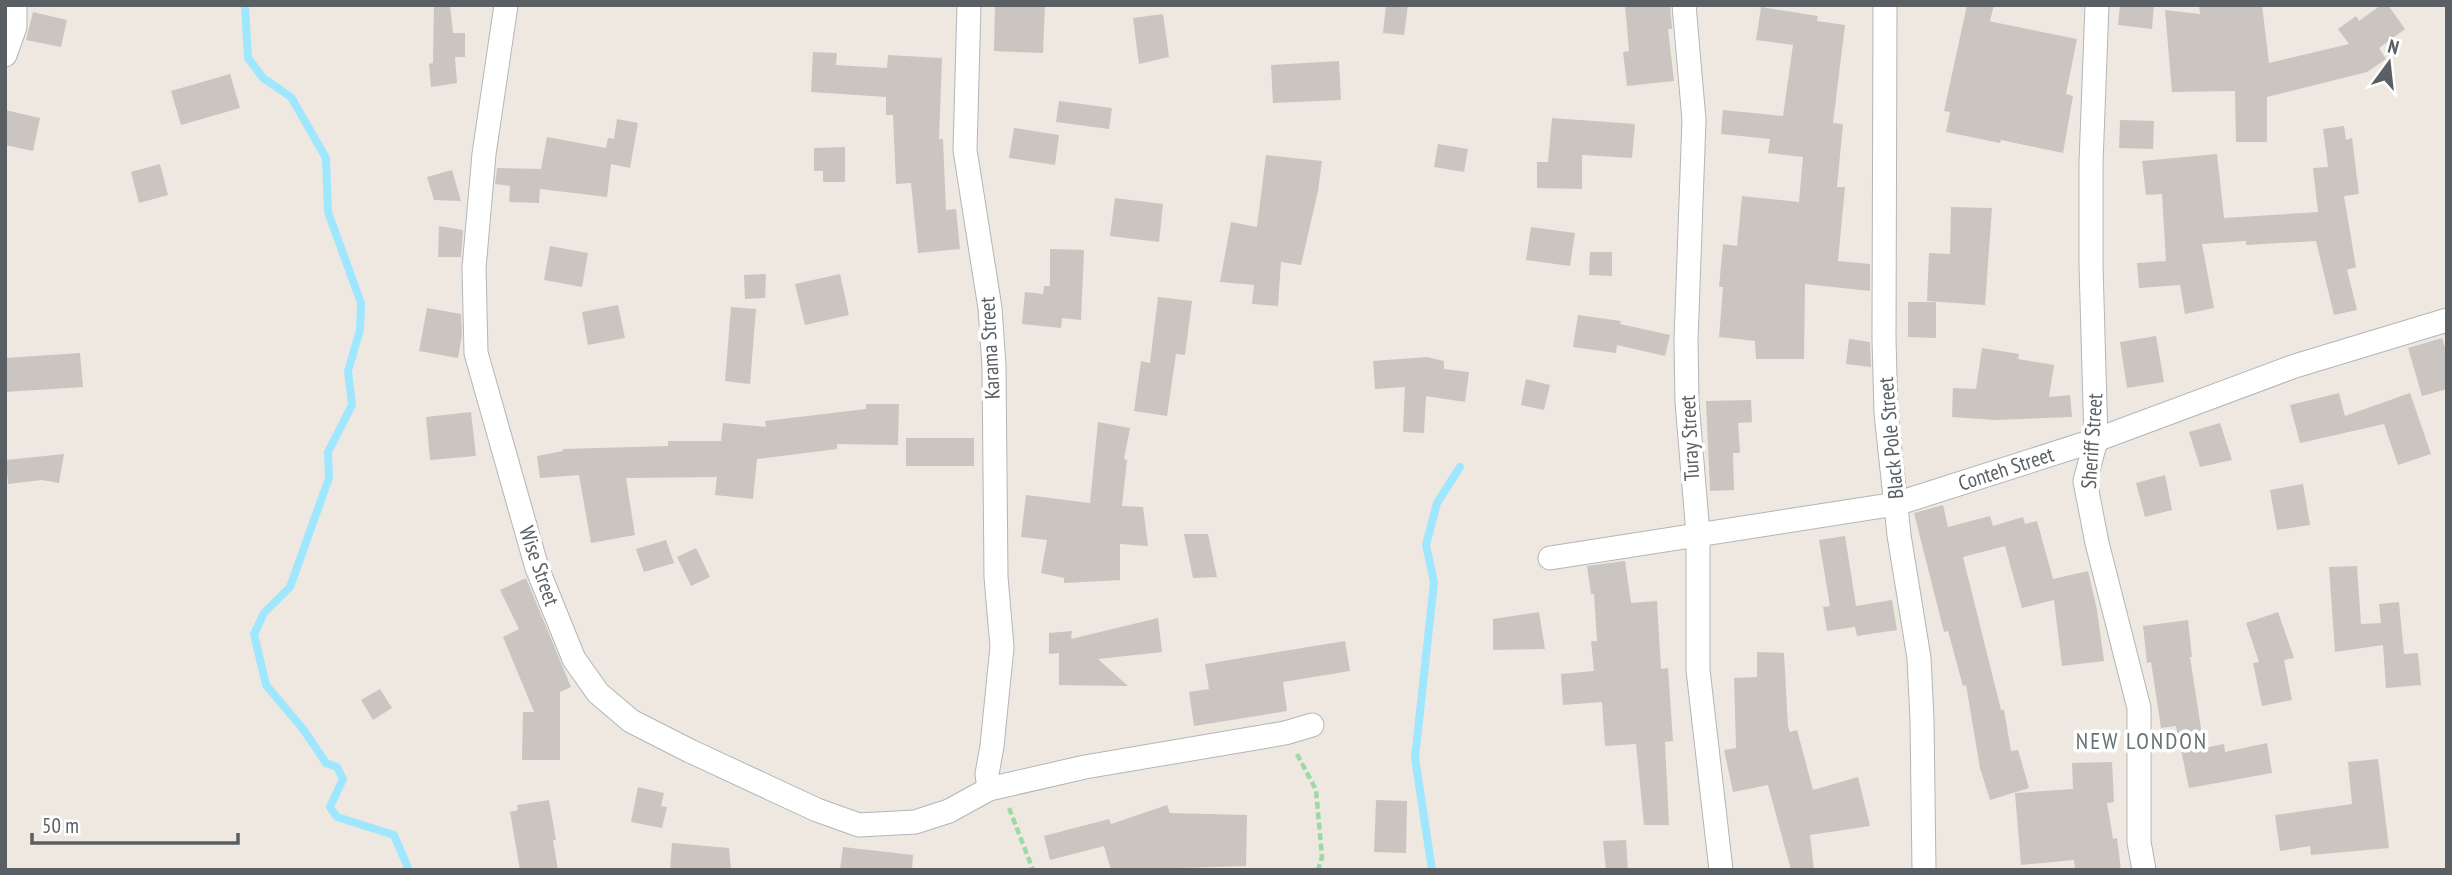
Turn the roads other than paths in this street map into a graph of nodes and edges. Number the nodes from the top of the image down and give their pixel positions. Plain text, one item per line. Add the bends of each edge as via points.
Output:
1 (15, 5) edge
2 (506, 5) edge
3 (969, 5) edge
4 (1684, 5) edge
5 (1885, 5) edge
6 (2097, 5) edge
7 (5, 55) edge
8 (2447, 320) edge
9 (2096, 440) junction
10 (1896, 504) junction
11 (1698, 534) junction
12 (1550, 558) dead end
13 (1312, 725) dead end
14 (989, 789) junction
15 (1721, 870) edge
16 (1924, 870) edge
17 (2144, 870) edge

1 - 7 street via 15,27
2 - 14 street, Wise Street via 475,255 476,353 537,568 574,659 598,692 631,721 817,810 859,825 915,822 949,811
3 - 14 street, Karama Street via 965,150 990,308 996,577 1002,647
4 - 11 street, Turay Street via 1693,120 1687,402
5 - 10 street, Black Pole Street via 1884,339
6 - 9 street, Sheriff Street via 2091,163
8 - 9 street, Conteh Street via 2295,366
9 - 10 street, Conteh Street
9 - 17 street, Sheriff Street via 2085,481 2139,708 2139,842
10 - 11 street, Conteh Street
10 - 16 street, Black Pole Street via 1919,658
11 - 12 street, Conteh Street
11 - 15 street, Turay Street via 1698,670
13 - 14 street, Wise Street

